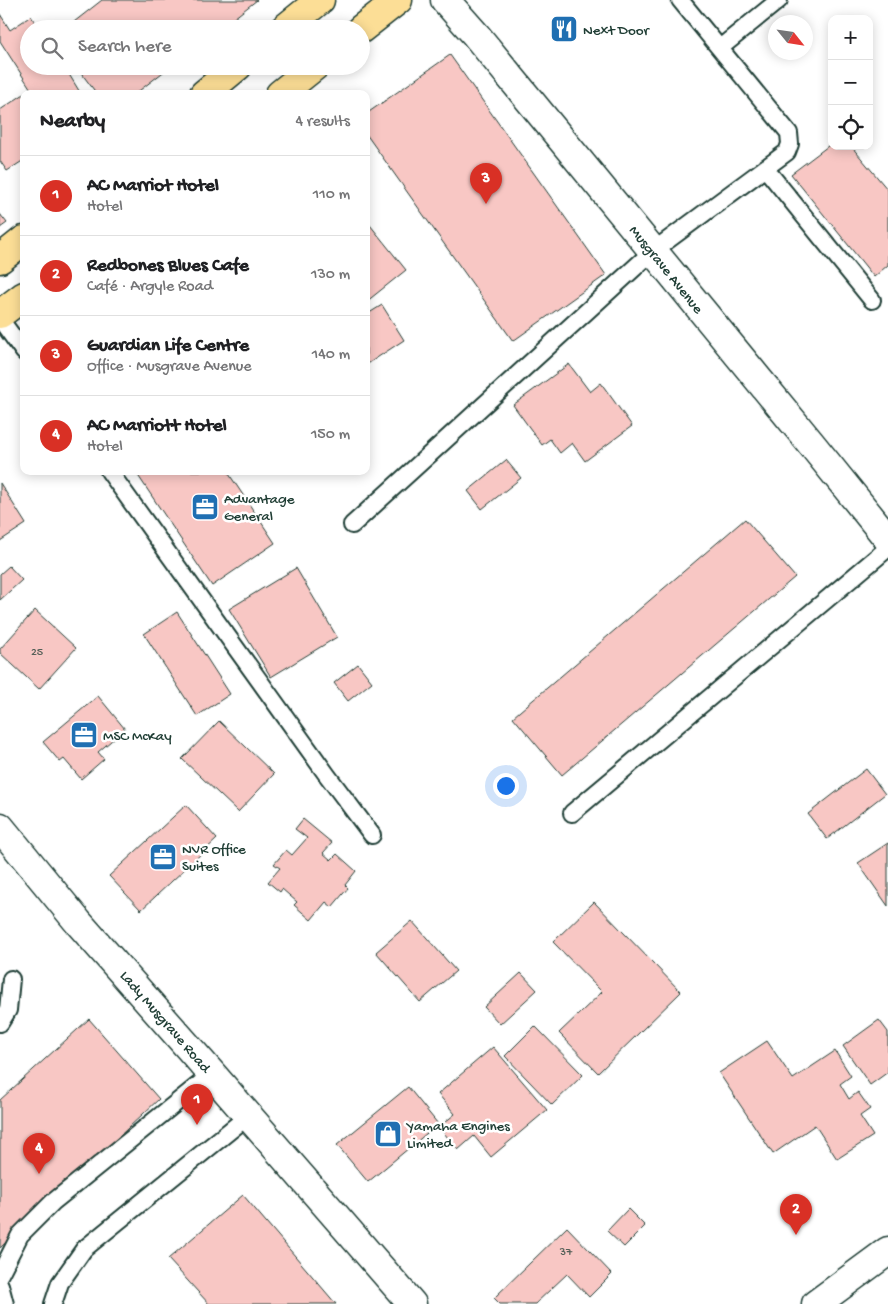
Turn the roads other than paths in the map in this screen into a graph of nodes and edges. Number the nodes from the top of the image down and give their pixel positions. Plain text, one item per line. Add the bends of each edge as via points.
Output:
1 (320, 0) edge
2 (398, 0) edge
3 (445, 0) edge
4 (680, 0) edge
5 (779, 0) edge
6 (295, 20) edge
7 (370, 22) edge
8 (720, 48) junction
9 (227, 75) edge
10 (304, 75) edge
11 (209, 90) edge
12 (285, 90) edge
13 (765, 168) junction
14 (20, 243) edge
15 (653, 251) junction
16 (0, 259) edge
17 (20, 299) edge
18 (872, 300) dead end
19 (0, 314) edge
20 (0, 319) edge
21 (20, 346) edge
22 (112, 475) edge
23 (352, 525) dead end
24 (888, 539) edge
25 (888, 548) edge
26 (572, 813) dead end
27 (0, 827) edge
28 (372, 835) dead end
29 (11, 979) dead end
30 (0, 1023) edge
31 (212, 1074) junction
32 (248, 1116) junction
33 (888, 1251) edge
34 (0, 1274) edge
35 (0, 1285) edge
36 (5, 1304) edge
37 (53, 1304) edge
38 (412, 1304) edge
39 (816, 1304) edge

1 - 6 main road
2 - 7 main road
3 - 15 street, Musgrave Avenue
4 - 8 lane
5 - 8 lane
8 - 13 lane via 789,133 787,152
9 - 11 main road
10 - 12 main road
13 - 15 lane
13 - 18 lane
14 - 16 main road
15 - 23 lane
15 - 24 street, Musgrave Avenue
17 - 19 main road
20 - 21 lane
22 - 28 lane
25 - 26 lane
27 - 31 street, Lady Musgrave Road via 78,922
29 - 30 lane via 8,1010
31 - 32 street, Lady Musgrave Road
31 - 34 lane via 53,1202 20,1235
32 - 37 lane via 84,1249 60,1283
32 - 38 street, Lady Musgrave Road
33 - 39 street
35 - 36 lane

